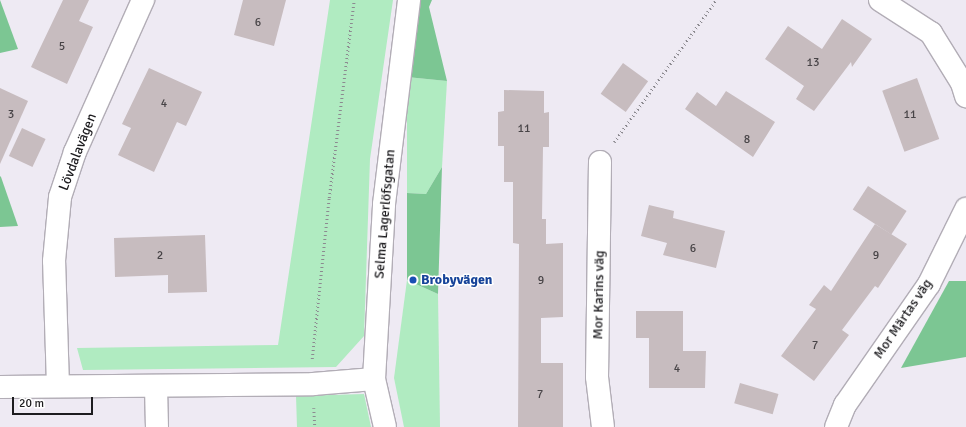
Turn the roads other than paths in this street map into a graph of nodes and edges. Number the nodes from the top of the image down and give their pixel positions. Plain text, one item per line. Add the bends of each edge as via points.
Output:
1 (142, 0) edge
2 (409, 0) edge
3 (880, 0) edge
4 (966, 96) edge
5 (600, 162) road end
6 (966, 209) edge
7 (374, 379) junction
8 (58, 386) junction
9 (0, 387) edge
10 (156, 387) junction
11 (157, 427) edge
12 (386, 427) edge
13 (603, 427) edge
14 (836, 427) edge

1 - 8 street, Lövdalavägen via 75,152 60,197 54,261
2 - 7 street, Selma Lagerlöfsgatan via 384,204
3 - 4 street via 931,33 962,83
5 - 13 street, Mor Karins väg via 597,377
6 - 14 street, Mor Märtas väg via 929,284 845,404
7 - 10 street via 313,384
7 - 12 street, Selma Lagerlöfsgatan
8 - 9 street
8 - 10 street
10 - 11 street

